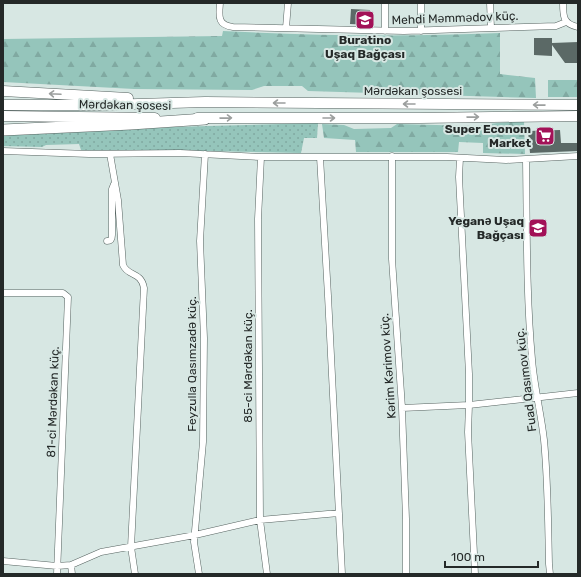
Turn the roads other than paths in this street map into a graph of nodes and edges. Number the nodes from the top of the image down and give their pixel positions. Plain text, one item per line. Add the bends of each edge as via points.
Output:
1 (220, 3) edge
2 (288, 3) edge
3 (385, 3) edge
4 (421, 3) edge
5 (490, 3) edge
6 (563, 3) edge
7 (566, 22) junction
8 (578, 27) edge
9 (286, 28) junction
10 (491, 28) junction
11 (385, 31) junction
12 (422, 31) junction
13 (3, 91) edge
14 (206, 102) junction
15 (248, 103) joint
16 (3, 105) edge
17 (578, 105) edge
18 (3, 116) edge
19 (578, 116) edge
20 (205, 118) junction
21 (3, 130) edge
22 (3, 151) edge
23 (110, 154) junction
24 (205, 154) junction
25 (392, 156) junction
26 (578, 156) edge
27 (261, 157) junction
28 (320, 157) junction
29 (460, 158) junction
30 (526, 160) junction
31 (115, 183) junction
32 (107, 241) dead end
33 (3, 293) edge
34 (578, 393) edge
35 (538, 397) junction
36 (469, 405) junction
37 (402, 408) junction
38 (339, 513) junction
39 (260, 520) junction
40 (195, 535) junction
41 (131, 547) junction
42 (3, 561) edge
43 (71, 565) junction
44 (57, 566) junction
45 (57, 574) edge
46 (72, 574) edge
47 (135, 574) edge
48 (199, 574) edge
49 (267, 574) edge
50 (342, 574) edge
51 (406, 574) edge
52 (475, 574) edge
53 (550, 574) edge

1 - 9 street, Mehdi Məmmədov küç. via 220,21 227,26
2 - 9 street
3 - 11 street
4 - 12 street
5 - 10 street
6 - 7 street
7 - 8 street
7 - 10 street, Mehdi Məmmədov küç. via 556,26
9 - 11 street, Mehdi Məmmədov küç.
10 - 12 street, Mehdi Məmmədov küç.
11 - 12 street, Mehdi Məmmədov küç.
14 -> 13 main road
14 - 15 main road, Mərdəkan şosesi
14 - 16 main road, Mərdəkan şosesi
17 -> 15 main road, Mərdəkan şossesi
18 - 20 main road, Mərdəkan şosesi
20 -> 19 main road, Mərdəkan şosesi
20 - 21 highway
22 - 23 street
23 - 24 street
23 - 31 street
24 - 27 street
24 - 40 street, Feyzulla Qasımzadə küç. via 200,241 204,314 203,442
25 - 28 street
25 - 29 street
25 - 37 street, Kərim Kərimov küç. via 392,259
26 - 30 street
27 - 28 street
27 - 39 street, 85-ci Mərdəkan küç. via 258,219
28 - 38 street
29 - 30 street
29 - 36 street
30 - 35 street, Fuad Qasımov küç. via 529,312
31 - 32 street via 112,187 112,239
31 - 41 street via 123,265 128,272 140,279 144,288
33 - 44 street, 81-ci Mərdəkan küç. via 63,293 68,297
34 - 35 street
35 - 36 street
35 - 53 street, Fuad Qasımov küç. via 547,477
36 - 37 street
36 - 52 street via 468,439
37 - 51 street, Kərim Kərimov küç.
38 - 39 street
38 - 50 street
39 - 40 street
39 - 49 street, 85-ci Mərdəkan küç.
40 - 41 street
40 - 48 street, Feyzulla Qasımzadə küç. via 194,548
41 - 43 street via 101,552
41 - 47 street
42 - 44 street
43 - 44 street
43 - 46 street
44 - 45 street, 81-ci Mərdəkan küç.

